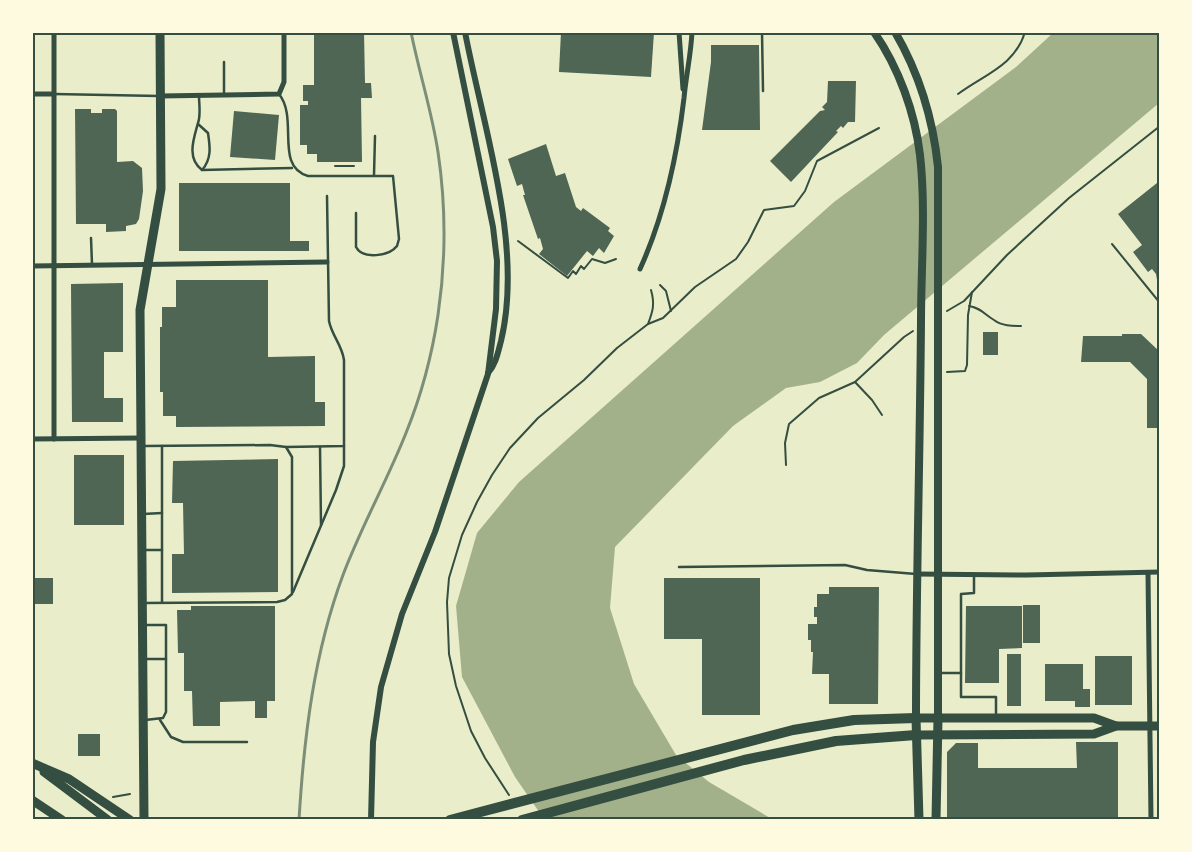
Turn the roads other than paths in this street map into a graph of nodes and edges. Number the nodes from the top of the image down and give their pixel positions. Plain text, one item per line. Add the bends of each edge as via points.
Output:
1 (54, 32) edge
2 (160, 32) edge
3 (284, 32) edge
4 (453, 32) edge
5 (465, 32) edge
6 (679, 32) edge
7 (692, 32) edge
8 (762, 32) edge
9 (874, 32) edge
10 (895, 32) edge
11 (224, 62) dead end
12 (763, 91) dead end
13 (32, 94) edge
14 (54, 94) junction
15 (279, 94) junction
16 (160, 96) junction
17 (199, 96) junction
18 (224, 96) junction
19 (684, 96) junction
20 (198, 124) junction
21 (375, 136) dead end
22 (292, 168) junction
23 (202, 170) junction
24 (374, 175) junction
25 (327, 196) dead end
26 (356, 213) dead end
27 (91, 238) dead end
28 (328, 262) junction
29 (147, 265) junction
30 (32, 266) edge
31 (55, 266) junction
32 (92, 266) junction
33 (640, 269) dead end
34 (488, 374) junction
35 (32, 439) edge
36 (54, 439) junction
37 (142, 442) junction
38 (162, 446) junction
39 (344, 446) junction
40 (286, 447) junction
41 (320, 447) junction
42 (162, 513) junction
43 (142, 514) junction
44 (320, 528) junction
45 (142, 550) junction
46 (162, 550) junction
47 (679, 567) dead end
48 (1160, 572) edge
49 (1148, 573) junction
50 (916, 574) junction
51 (937, 575) junction
52 (974, 576) junction
53 (292, 594) junction
54 (142, 603) junction
55 (162, 603) junction
56 (142, 625) junction
57 (142, 659) junction
58 (166, 659) junction
59 (961, 672) junction
60 (938, 673) junction
61 (916, 718) junction
62 (938, 718) junction
63 (996, 718) junction
64 (143, 720) junction
65 (160, 720) junction
66 (1116, 726) junction
67 (1155, 726) edge
68 (916, 735) junction
69 (938, 735) junction
70 (247, 742) dead end
71 (32, 764) edge
72 (32, 800) edge
73 (62, 820) edge
74 (108, 820) edge
75 (130, 820) edge
76 (144, 820) edge
77 (371, 820) edge
78 (450, 820) edge
79 (522, 820) edge
80 (919, 820) edge
81 (936, 820) edge
82 (1151, 820) edge

1 - 14 street
2 - 16 main road
3 - 15 street via 284,82
4 - 34 street via 495,245 496,309
5 - 34 street via 500,201 508,266 504,328
6 - 19 street
7 - 19 street
8 - 12 lane
9 - 50 main road via 906,98 915,127 921,180
10 - 51 main road via 921,87 938,166
11 - 18 lane
13 - 14 street
14 - 16 lane
14 - 31 street
15 - 18 street
15 - 22 lane via 288,111
16 - 17 street
16 - 29 main road via 161,189
17 - 18 street
17 - 20 lane
19 - 33 street via 670,180 655,233
20 - 23 lane via 193,135 193,156
20 - 23 lane via 208,133 209,141 208,162
21 - 24 lane
22 - 23 lane
22 - 24 lane via 308,176
24 - 26 lane via 393,176 398,246 386,254 358,252
25 - 28 lane
27 - 32 lane
28 - 29 street
28 - 39 lane via 329,321 334,338 343,350 344,360
29 - 32 street
29 - 37 main road via 140,310
30 - 31 street
31 - 32 street
31 - 36 street
34 - 77 street via 435,532 391,646 377,709
35 - 36 street
36 - 37 street
37 - 38 lane
37 - 43 main road
38 - 40 lane
38 - 42 lane
39 - 41 lane
39 - 44 lane via 344,466
40 - 41 lane
40 - 53 lane via 292,457
41 - 44 lane
42 - 43 lane
42 - 46 lane
43 - 45 main road
44 - 53 lane
45 - 46 lane
45 - 54 main road
46 - 55 lane
47 - 50 lane via 844,565
48 - 49 street
49 - 52 street
49 - 67 street
50 - 51 street
50 - 61 main road
51 - 52 street
51 - 60 main road
52 - 59 lane via 974,593 961,594
53 - 55 lane via 277,602
54 - 55 lane
54 - 56 main road
56 - 57 main road
56 - 58 lane via 166,625
57 - 58 lane
57 - 64 main road
58 - 65 lane via 166,712
59 - 60 lane
59 - 63 lane via 961,697 996,697
60 - 62 main road
61 - 62 main road
61 - 68 main road
61 - 78 highway via 872,718 816,725
62 - 63 main road
62 - 69 main road
63 - 66 main road via 1094,718
64 - 65 lane
64 - 76 main road
65 - 70 lane via 171,737 182,742
66 - 67 main road
66 - 69 main road via 1094,734
67 - 82 street
68 - 69 main road
68 - 79 highway via 836,741 744,760
68 - 80 main road
69 - 81 main road
71 - 74 main road
71 - 75 main road via 69,778
72 - 73 main road

